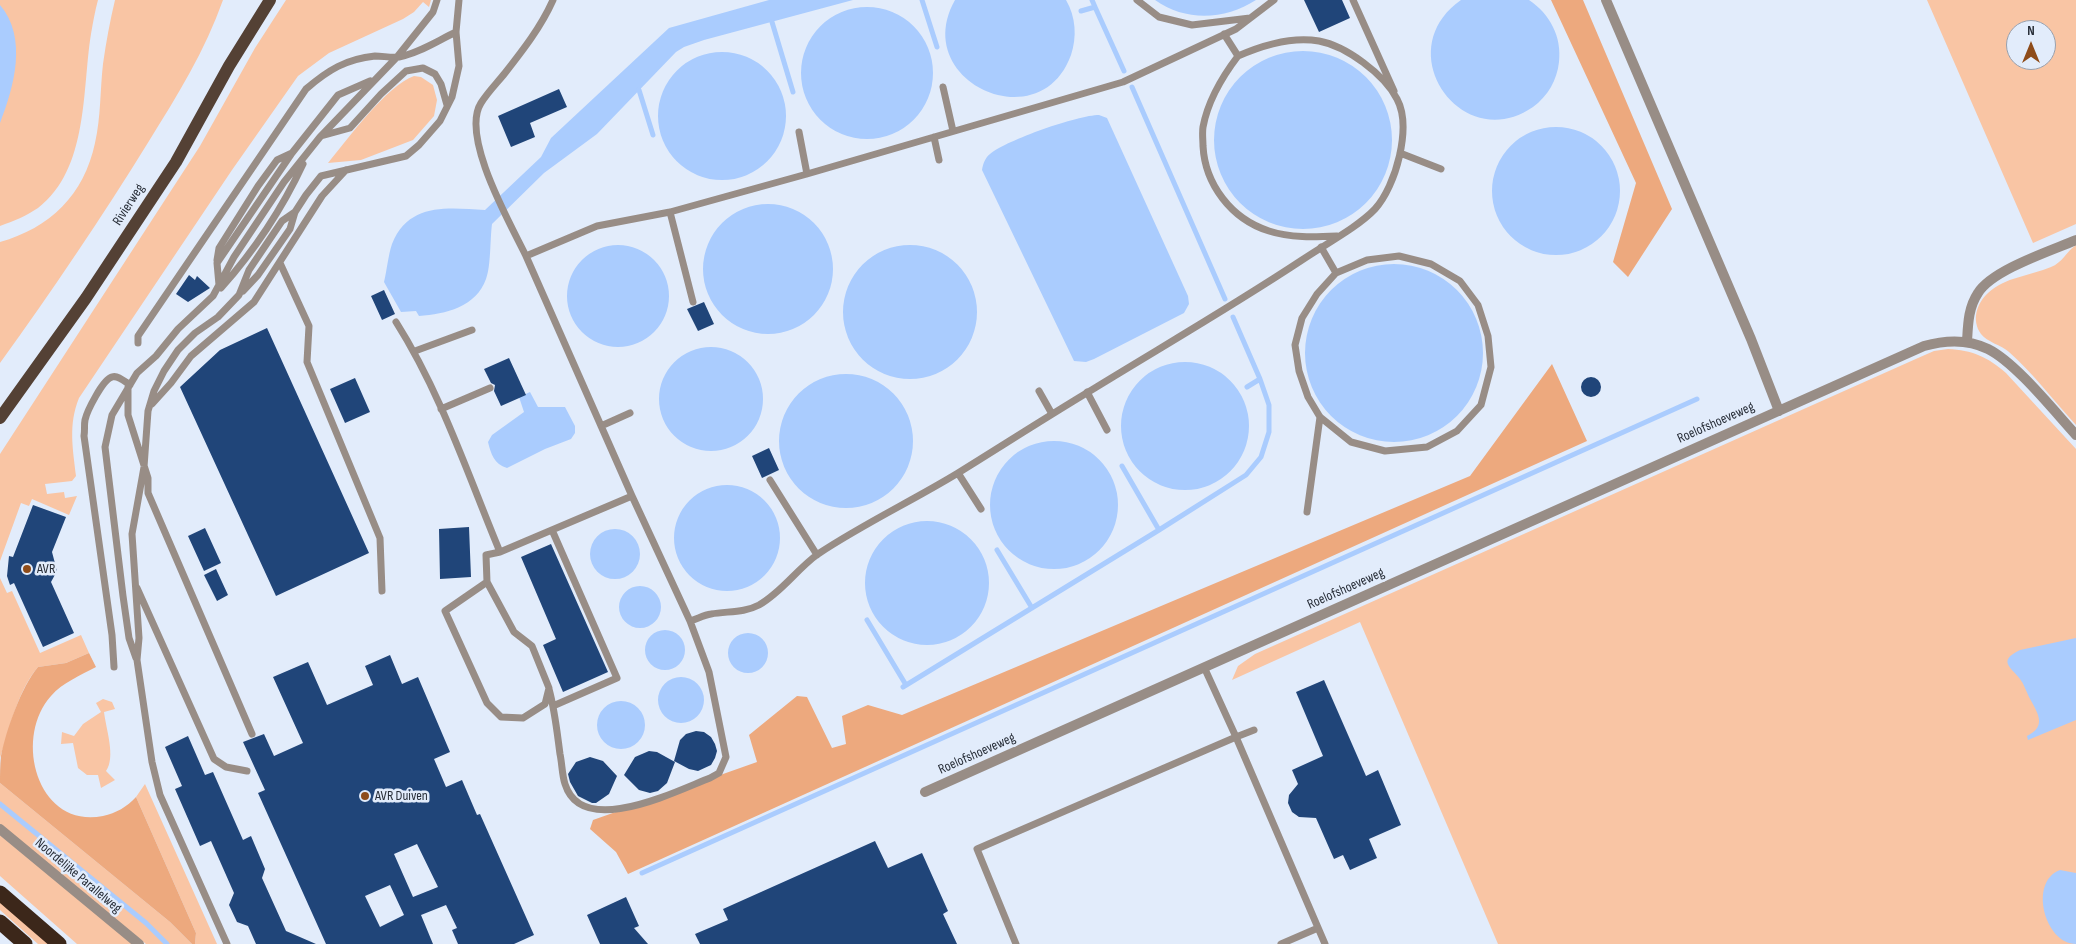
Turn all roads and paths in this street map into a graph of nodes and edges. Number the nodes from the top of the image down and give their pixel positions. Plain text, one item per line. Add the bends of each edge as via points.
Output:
1 (270, 0) edge
2 (437, 0) edge
3 (459, 0) edge
4 (553, 0) edge
5 (1137, 0) edge
6 (1274, 0) edge
7 (1353, 0) edge
8 (1606, 0) edge
9 (1250, 18) junction
10 (456, 32) junction
11 (1224, 34) junction
12 (1238, 56) junction
13 (397, 57) junction
14 (375, 79) junction
15 (943, 87) dead end
16 (1398, 100) junction
17 (447, 105) junction
18 (953, 131) junction
19 (798, 132) dead end
20 (320, 137) junction
21 (934, 137) junction
22 (309, 153) junction
23 (1400, 154) junction
24 (939, 160) dead end
25 (1442, 169) dead end
26 (347, 170) junction
27 (807, 174) junction
28 (295, 212) junction
29 (670, 212) junction
30 (1338, 236) junction
31 (2076, 240) edge
32 (1321, 248) junction
33 (526, 256) junction
34 (280, 263) junction
35 (1336, 273) junction
36 (219, 284) junction
37 (239, 295) junction
38 (213, 296) junction
39 (693, 302) dead end
40 (396, 322) dead end
41 (472, 330) dead end
42 (1967, 342) junction
43 (138, 343) dead end
44 (415, 352) junction
45 (129, 386) junction
46 (490, 388) dead end
47 (1039, 391) dead end
48 (1087, 392) junction
49 (150, 406) junction
50 (441, 409) junction
51 (1778, 411) junction
52 (630, 413) dead end
53 (1052, 414) junction
54 (1320, 417) junction
55 (0, 418) edge
56 (601, 426) junction
57 (1107, 430) dead end
58 (2076, 434) edge
59 (144, 467) junction
60 (958, 473) junction
61 (770, 480) dead end
62 (632, 496) junction
63 (981, 509) dead end
64 (1307, 512) dead end
65 (552, 530) junction
66 (500, 552) junction
67 (818, 555) junction
68 (486, 582) junction
69 (135, 583) junction
70 (382, 591) dead end
71 (690, 621) junction
72 (137, 660) junction
73 (114, 667) dead end
74 (1204, 668) junction
75 (549, 688) junction
76 (554, 706) junction
77 (1254, 730) dead end
78 (252, 734) dead end
79 (1236, 737) junction
80 (247, 771) dead end
81 (925, 792) dead end
82 (0, 829) edge
83 (0, 892) edge
84 (0, 922) edge
85 (1318, 928) junction
86 (25, 944) edge
87 (59, 944) edge
88 (139, 944) edge
89 (227, 944) edge
90 (1016, 944) edge
91 (1281, 944) edge
92 (1325, 944) edge

1 - 55 main road, Rivierweg via 176,162 86,298
2 - 13 lane via 433,12
3 - 10 lane
4 - 33 lane via 529,43 480,104 476,123 477,142 496,196
5 - 9 lane via 1159,18 1192,25
6 - 9 lane
7 - 16 lane
8 - 51 street
9 - 11 lane
10 - 13 lane via 419,51
10 - 17 lane via 459,66
11 - 12 lane
11 - 18 lane via 1123,82
12 - 16 lane via 1288,40 1319,41 1349,52 1380,77
12 - 30 lane via 1223,76 1202,128 1204,162 1220,196 1240,217 1269,231 1306,237
13 - 14 lane
13 - 43 lane via 376,56 349,61 324,73 306,89 138,336
14 - 20 lane
14 - 36 lane via 338,95 292,153 217,263
15 - 18 lane
16 - 23 lane via 1404,129
17 - 20 lane via 442,84 435,74 423,68 406,71 350,128
17 - 26 lane via 440,121 406,156
18 - 21 lane
19 - 27 lane
20 - 22 lane
21 - 24 lane
21 - 27 lane
22 - 36 lane via 284,182
22 - 38 lane via 292,187 242,264
23 - 25 lane
23 - 30 lane via 1390,184 1375,208
26 - 28 lane via 321,176
26 - 34 lane via 322,196
27 - 29 lane
28 - 37 lane via 290,229 258,275
28 - 37 lane via 276,229 249,270
29 - 33 lane via 596,226
29 - 39 lane
30 - 32 lane
31 - 42 street via 1996,275 1984,284 1976,294 1968,316
32 - 35 lane
32 - 48 lane via 1221,313
33 - 56 lane
34 - 49 lane via 254,302 191,356
34 - 70 lane via 309,326 307,362 380,538
35 - 54 lane via 1302,318 1295,345 1308,397
35 - 54 lane via 1367,260 1399,256 1431,264 1460,281 1478,305 1488,336 1491,368 1481,405 1457,430 1427,447 1385,451 1351,442
36 - 38 lane
37 - 49 lane via 178,350 157,384
38 - 45 lane via 178,328
40 - 44 lane
41 - 44 lane
42 - 51 street, Roelofshoeveweg via 1937,342 1924,346
42 - 58 street, Roelofshoeveweg via 2004,359
44 - 50 lane
45 - 59 lane via 128,415
45 - 72 lane via 112,415 105,447 124,605 129,638
45 - 73 lane via 118,377 108,378 90,406 84,436
46 - 50 lane
47 - 53 lane
48 - 53 lane
48 - 57 lane
49 - 59 lane
50 - 66 lane
51 - 74 street, Roelofshoeveweg
52 - 56 lane
53 - 60 lane
54 - 64 lane
56 - 62 lane
59 - 69 lane via 132,534
59 - 78 lane via 148,493
60 - 63 lane
60 - 67 lane
61 - 67 lane
62 - 65 lane
62 - 71 lane
65 - 66 lane
65 - 76 lane via 617,678
66 - 68 lane via 486,556
67 - 71 lane via 758,606 740,612 709,614
68 - 75 lane via 514,632 532,646
68 - 75 lane via 445,611 487,703 501,717 524,718 545,704
69 - 72 lane via 139,638
69 - 80 lane via 214,759 226,767
71 - 76 lane via 709,672 722,735 726,757 719,773 636,806 614,810 575,802 565,785
72 - 89 lane via 160,795
74 - 79 lane
74 - 81 street, Roelofshoeveweg
75 - 76 lane
77 - 79 lane
79 - 85 lane
79 - 90 lane via 977,849
82 - 88 street, Noordelijke Parallelweg
83 - 87 highway
84 - 86 highway
85 - 91 lane
85 - 92 lane

